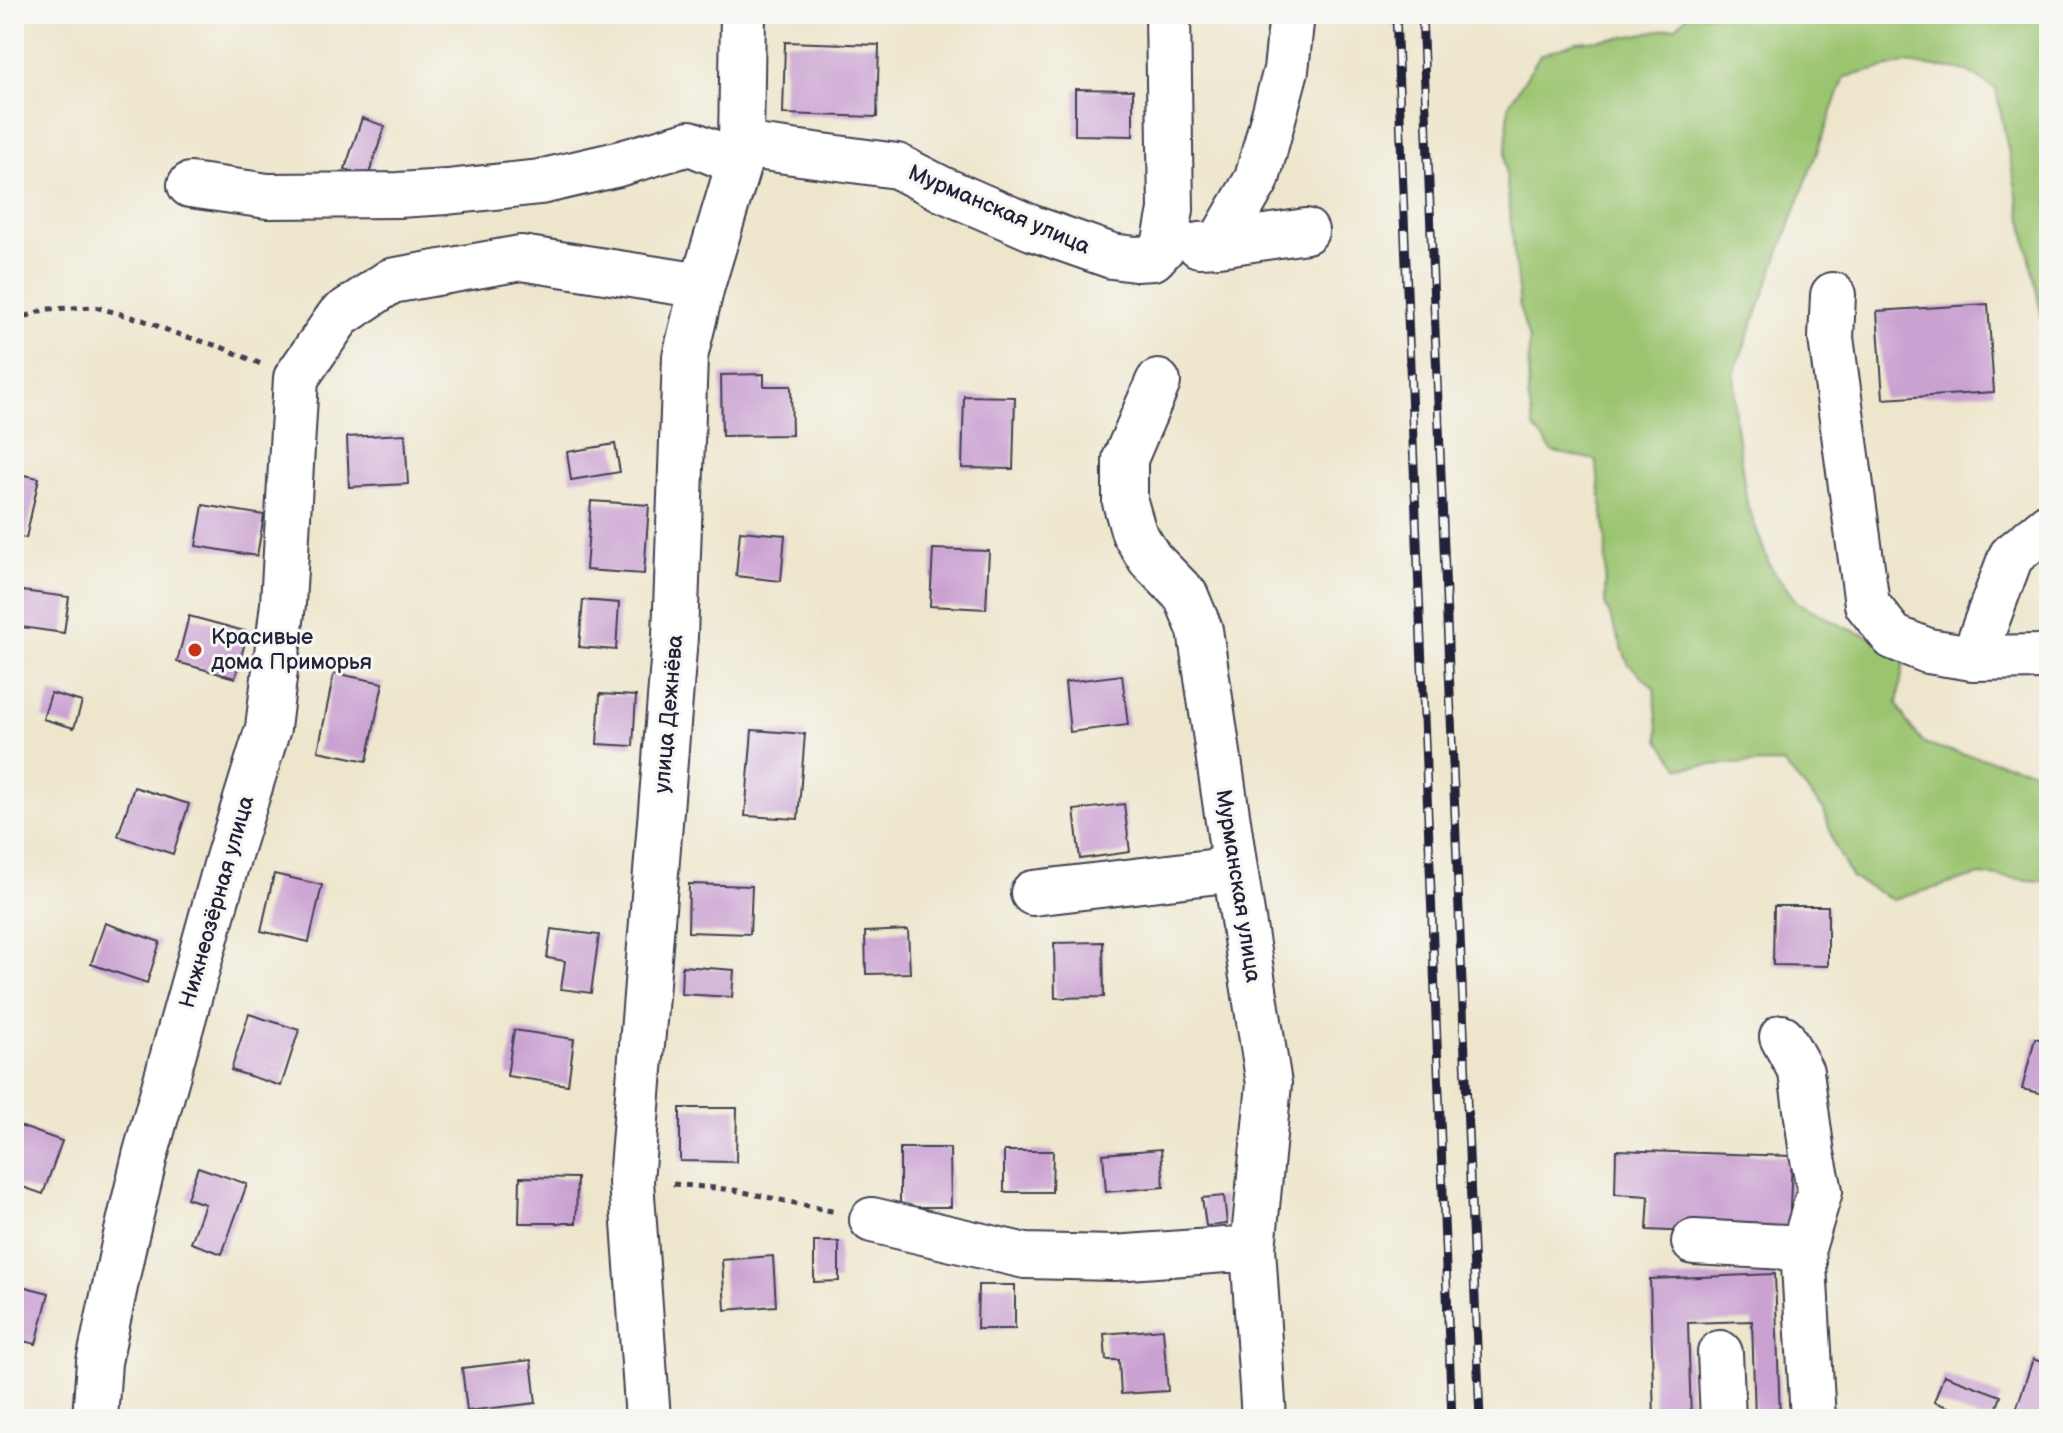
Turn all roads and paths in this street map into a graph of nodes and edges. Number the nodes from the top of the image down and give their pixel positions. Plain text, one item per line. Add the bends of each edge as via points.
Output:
1 (743, 14) edge
2 (1168, 14) edge
3 (1292, 14) edge
4 (740, 154) junction
5 (190, 185) dead end
6 (1306, 231) dead end
7 (1219, 244) junction
8 (1164, 246) junction
9 (702, 286) junction
10 (1833, 295) dead end
11 (14, 321) edge
12 (296, 378) junction
13 (1158, 382) dead end
14 (2049, 525) edge
15 (2049, 657) edge
16 (1973, 658) junction
17 (1235, 869) junction
18 (1033, 893) dead end
19 (1782, 1037) dead end
20 (631, 1181) junction
21 (872, 1220) joint
22 (1694, 1242) dead end
23 (1253, 1248) junction
24 (1803, 1248) junction
25 (1720, 1353) dead end
26 (95, 1419) edge
27 (648, 1419) edge
28 (1264, 1419) edge
29 (1723, 1419) edge
30 (1813, 1419) edge

1 - 4 street, улица Дежнёва
2 - 8 street via 1171,210
3 - 7 street via 1286,70 1257,179
4 - 5 street via 690,143 540,182 398,195 268,196
4 - 8 street, Мурманская улица via 897,166 1032,228 1112,256 1153,258
4 - 9 street, улица Дежнёва
6 - 7 street
7 - 8 street
9 - 12 street via 521,258 391,281 339,316
9 - 20 street, улица Дежнёва via 685,357 675,637
10 - 16 street via 1831,338 1867,604 1893,637 1928,651
11 - 12 path via 46,309 95,307 221,347
12 - 26 street, Нижнеозёрная улица via 283,604 268,728 145,1156 99,1362
13 - 17 street, Мурманская улица via 1125,459 1125,502 1134,533 1150,559 1186,596 1200,630
14 - 16 street via 2011,556
15 - 16 street
17 - 18 street
17 - 23 street, Мурманская улица via 1269,1084
19 - 24 street via 1801,1072 1820,1191
20 - 21 path via 734,1190
20 - 27 street, улица Дежнёва
21 - 23 street via 1025,1256 1114,1258
22 - 24 street
23 - 28 street, Мурманская улица
24 - 30 street
25 - 29 street

